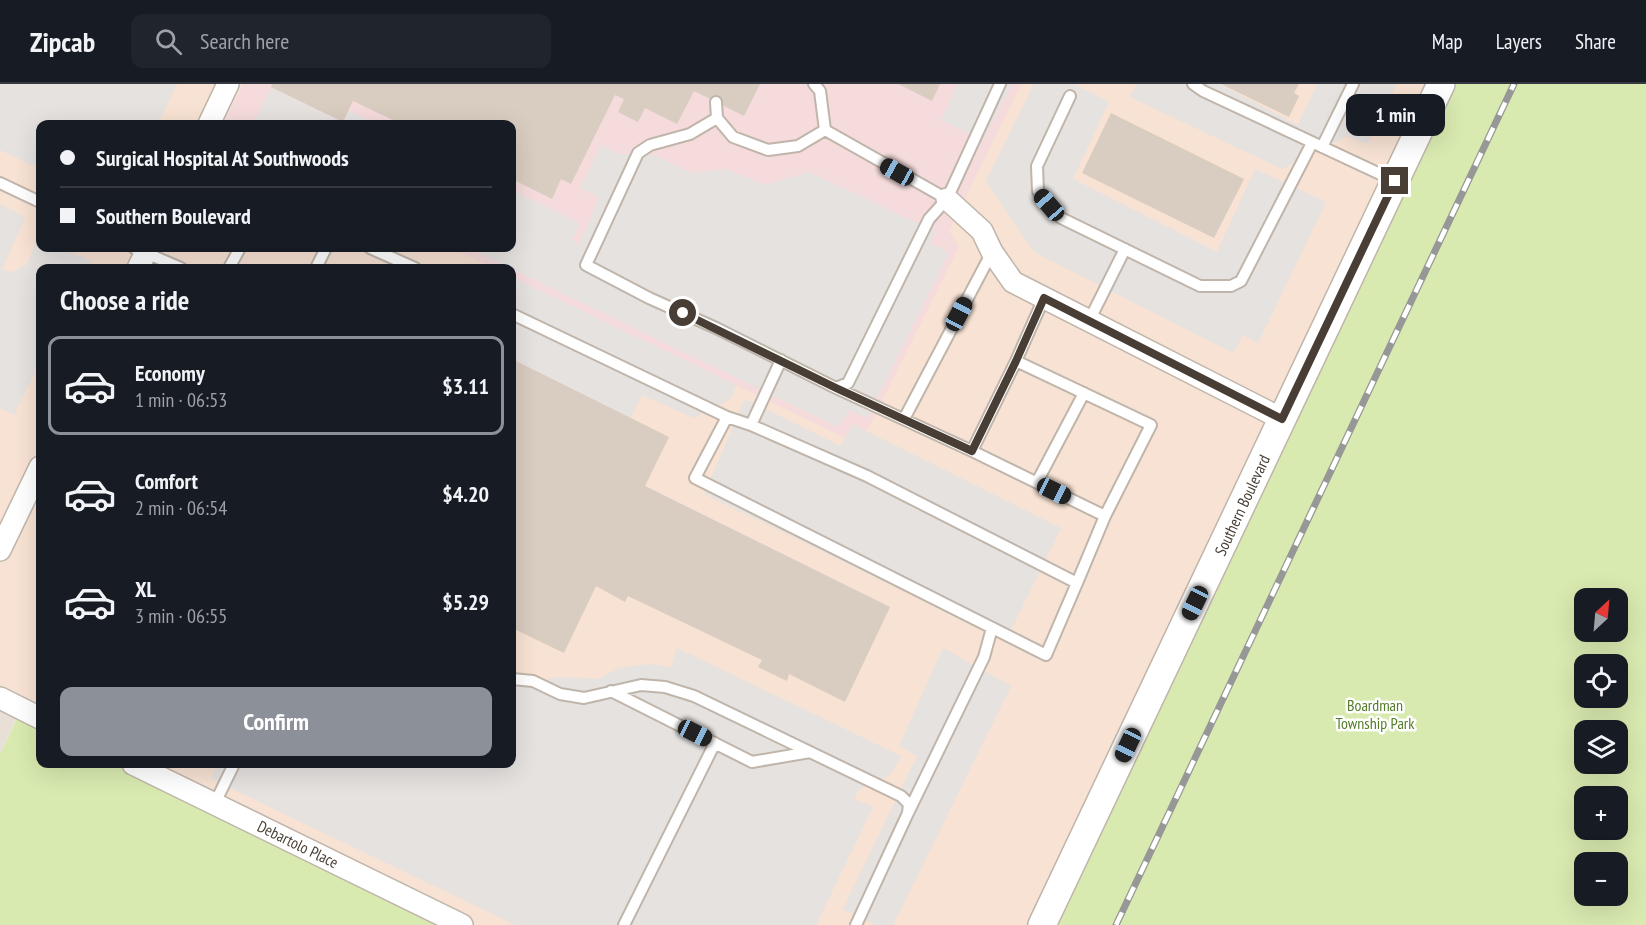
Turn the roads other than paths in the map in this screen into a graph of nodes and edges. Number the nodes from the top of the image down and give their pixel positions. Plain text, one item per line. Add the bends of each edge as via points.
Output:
1 (228, 84) edge
2 (814, 84) edge
3 (1000, 84) edge
4 (1193, 84) edge
5 (1353, 84) edge
6 (1441, 84) edge
7 (1070, 96) dead end
8 (716, 102) dead end
9 (717, 118) junction
10 (211, 120) edge
11 (825, 130) junction
12 (1317, 145) junction
13 (1395, 181) junction
14 (0, 183) edge
15 (947, 199) junction
16 (36, 200) edge
17 (1125, 249) junction
18 (379, 252) edge
19 (992, 252) junction
20 (142, 254) edge
21 (170, 264) edge
22 (406, 264) edge
23 (1044, 298) junction
24 (516, 316) edge
25 (1089, 321) junction
26 (781, 360) junction
27 (1016, 361) junction
28 (836, 388) junction
29 (1084, 393) junction
30 (727, 417) junction
31 (904, 419) junction
32 (1282, 419) junction
33 (751, 425) junction
34 (972, 451) junction
35 (36, 475) edge
36 (1037, 482) junction
37 (1105, 516) junction
38 (0, 550) edge
39 (1077, 583) junction
40 (992, 628) junction
41 (516, 672) edge
42 (516, 679) edge
43 (533, 681) junction
44 (611, 692) junction
45 (0, 698) edge
46 (36, 716) edge
47 (715, 743) junction
48 (810, 752) junction
49 (141, 768) edge
50 (232, 768) edge
51 (214, 804) junction
52 (908, 813) junction
53 (462, 925) edge
54 (624, 925) edge
55 (856, 925) edge
56 (1042, 925) edge

1 - 10 street
2 - 11 lane via 820,91
3 - 15 lane
4 - 12 lane
5 - 12 lane
6 - 13 street, Southern Boulevard
7 - 17 lane via 1037,166 1038,191 1061,218
8 - 9 lane
9 - 11 lane via 733,137 768,150 798,146
9 - 26 lane via 690,134 650,145 638,153 586,265
11 - 15 lane
12 - 13 lane
12 - 17 lane via 1240,281 1231,286 1200,286
13 - 32 street, Southern Boulevard
14 - 16 lane
15 - 19 street via 982,231
15 - 28 lane via 929,219 848,382
17 - 25 lane
18 - 22 lane
19 - 23 street via 1013,282
19 - 31 lane
20 - 21 lane
23 - 25 street
23 - 27 lane
24 - 30 lane
25 - 32 street
26 - 28 lane
26 - 33 lane
27 - 29 lane
27 - 34 lane
28 - 31 lane
29 - 36 lane
29 - 37 lane via 1151,425
30 - 33 lane
30 - 40 lane via 695,478
31 - 34 lane
32 - 56 street, Southern Boulevard
33 - 39 lane via 867,476
34 - 36 lane
35 - 38 street
36 - 37 lane
37 - 39 lane
39 - 40 lane via 1046,656
40 - 52 lane via 984,657
41 - 43 lane
42 - 43 lane
43 - 44 lane via 560,694 584,698
44 - 47 lane
44 - 48 lane via 641,685 665,687 694,696
45 - 46 street
47 - 48 lane via 752,762
47 - 54 lane
48 - 52 lane via 901,796 909,804
49 - 51 street, Debartolo Place
50 - 51 lane
51 - 53 street, Debartolo Place
52 - 55 lane

